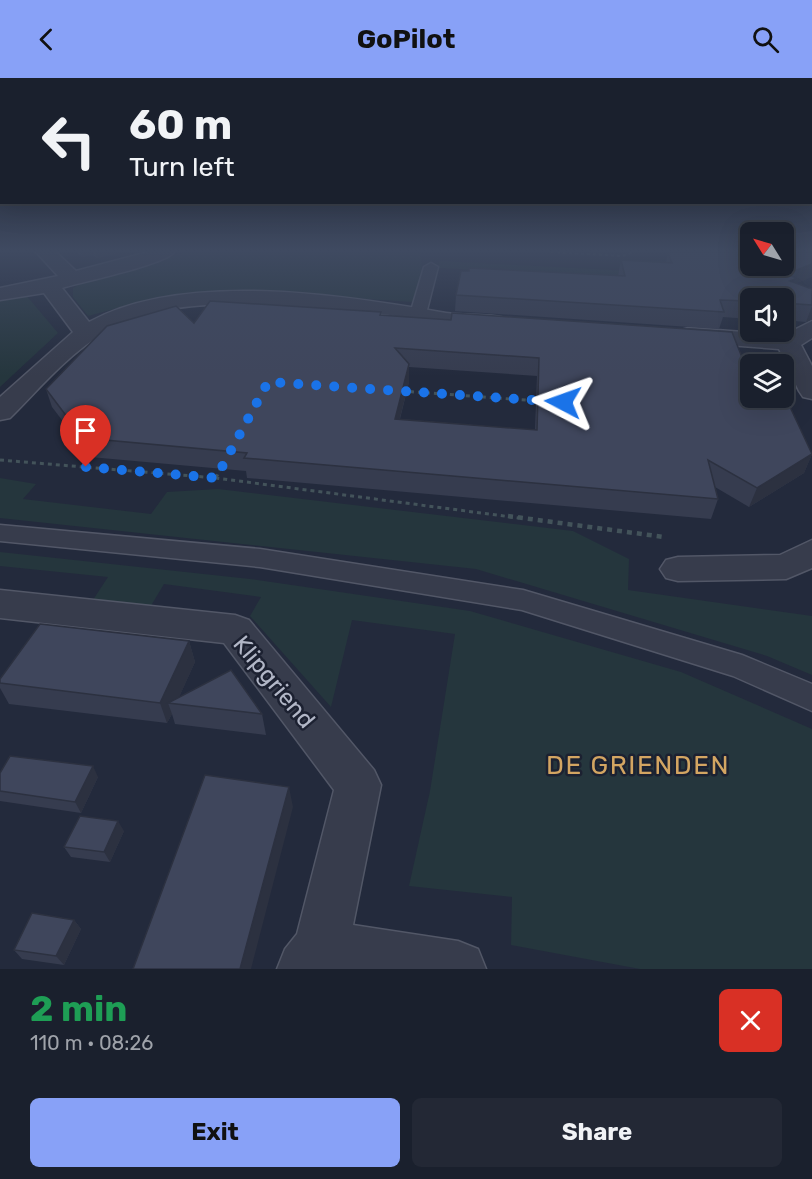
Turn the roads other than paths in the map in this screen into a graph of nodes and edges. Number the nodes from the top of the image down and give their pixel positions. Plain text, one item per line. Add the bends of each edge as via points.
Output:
1 (55, 294) edge
2 (424, 294) edge
3 (418, 314) junction
4 (520, 325) edge
5 (812, 328) edge
6 (86, 333) junction
7 (672, 334) edge
8 (788, 343) junction
9 (812, 391) edge
10 (0, 412) edge
11 (0, 533) edge
12 (812, 552) edge
13 (673, 553) road end
14 (0, 604) edge
15 (812, 698) edge
16 (313, 958) edge
17 (458, 969) edge

1 - 6 street
2 - 3 lane
3 - 4 street
3 - 6 street via 383,307 219,296 134,314
5 - 8 street
6 - 10 street
7 - 8 street
8 - 9 street
11 - 15 lane via 260,558 523,600 742,667
12 - 13 street via 786,567
14 - 16 street, Klipgriend via 235,630 358,785
16 - 17 street, Klipgriend

